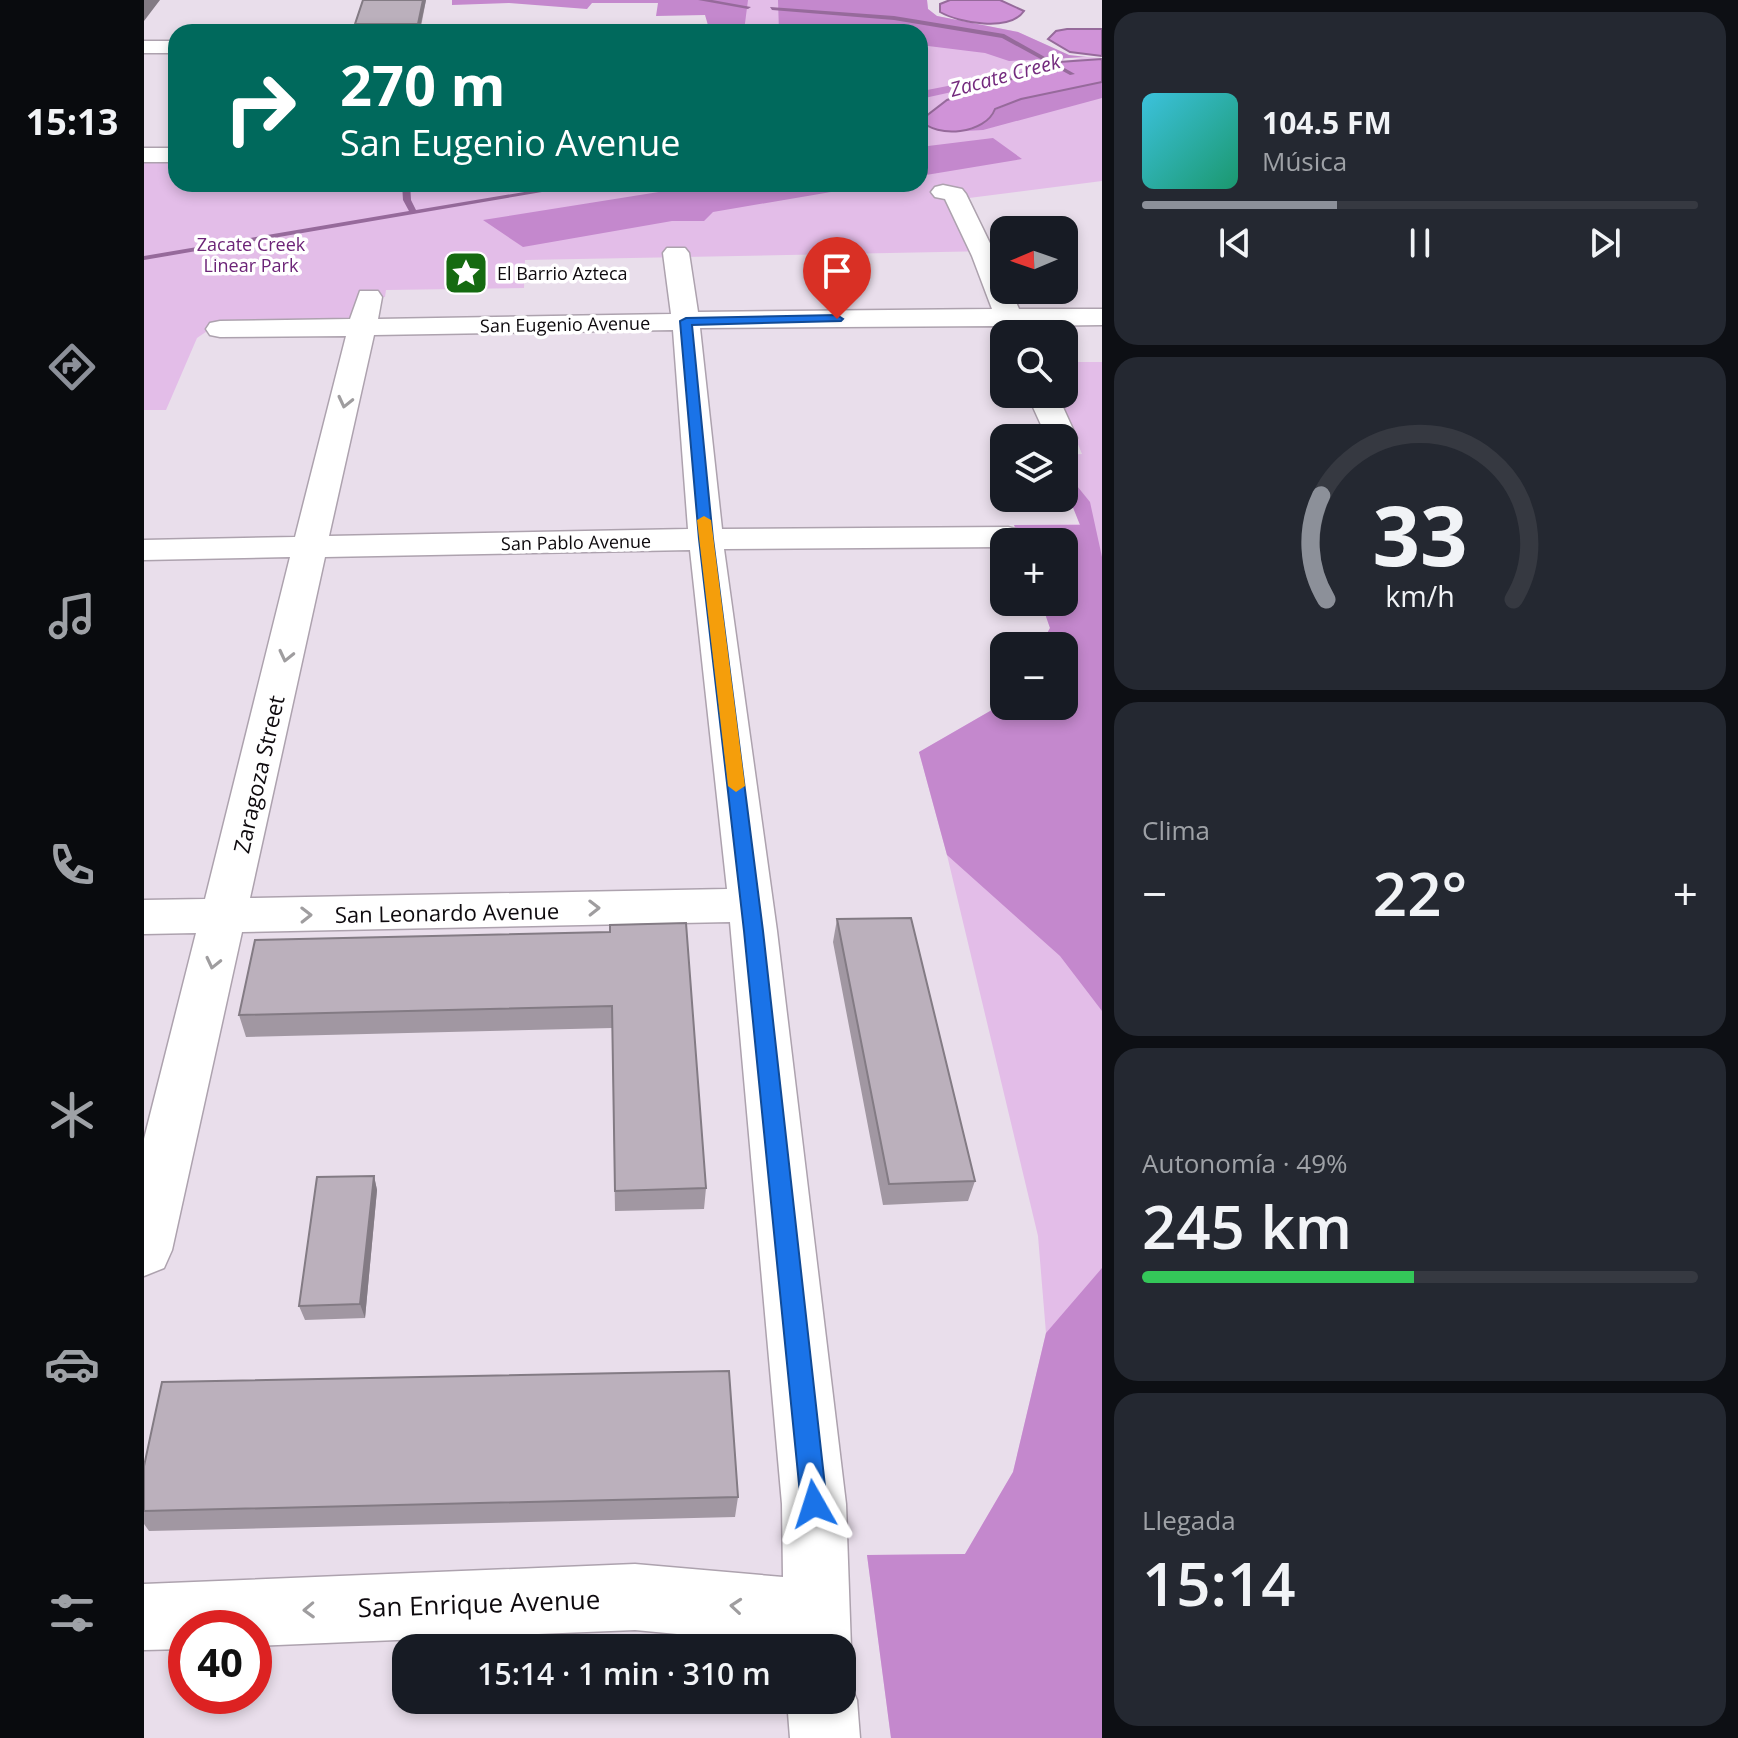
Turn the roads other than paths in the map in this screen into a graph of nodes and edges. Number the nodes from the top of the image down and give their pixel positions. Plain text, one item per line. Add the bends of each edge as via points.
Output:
1 (168, 48) edge
2 (147, 52) edge
3 (144, 155) edge
4 (168, 155) edge
5 (949, 193) dead end
6 (676, 253) dead end
7 (366, 312) junction
8 (1102, 317) edge
9 (1010, 320) edge
10 (1072, 320) edge
11 (686, 321) junction
12 (990, 326) edge
13 (220, 329) dead end
14 (990, 537) edge
15 (706, 539) junction
16 (311, 548) junction
17 (144, 550) edge
18 (750, 905) junction
19 (144, 917) edge
20 (224, 917) junction
21 (144, 1250) edge
22 (144, 1617) edge
23 (816, 1631) edge
24 (823, 1714) edge
25 (825, 1738) edge

1 - 2 street
3 - 4 street
5 - 9 street via 985,256
6 - 11 street
7 - 11 street, San Eugenio Avenue
7 - 13 street, San Eugenio Avenue
7 -> 16 street, Zaragoza Street
8 - 10 street, San Eugenio Avenue
11 - 12 street, San Eugenio Avenue
11 - 15 street
14 - 15 street, San Pablo Avenue
15 - 16 street, San Pablo Avenue
15 - 18 street
16 - 17 street, San Pablo Avenue
16 -> 20 street, Zaragoza Street
20 -> 18 street, San Leonardo Avenue
18 - 23 street via 814,1504
19 - 20 street, San Leonardo Avenue
20 -> 21 street, Zaragoza Street
23 -> 22 street, San Enrique Avenue via 635,1597
24 - 25 street

